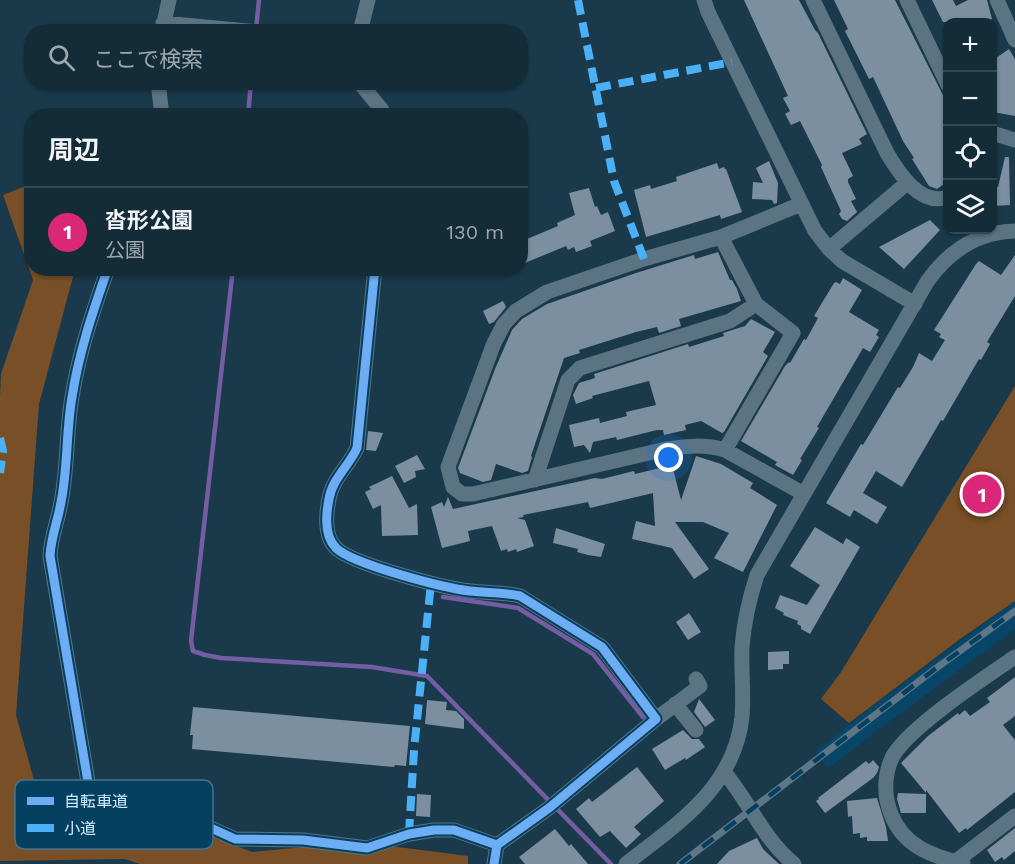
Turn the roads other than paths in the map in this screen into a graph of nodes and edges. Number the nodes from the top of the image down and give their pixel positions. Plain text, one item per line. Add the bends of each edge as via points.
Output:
1 (169, 0) edge
2 (368, 0) edge
3 (704, 0) edge
4 (813, 0) edge
5 (907, 0) edge
6 (997, 0) edge
7 (164, 24) edge
8 (362, 24) edge
9 (1015, 40) edge
10 (943, 75) edge
11 (159, 90) edge
12 (366, 90) edge
13 (161, 108) edge
14 (380, 108) edge
15 (997, 137) edge
16 (1015, 140) edge
17 (907, 183) junction
18 (943, 199) edge
19 (801, 204) junction
20 (1015, 231) edge
21 (721, 237) junction
22 (829, 249) junction
23 (105, 276) edge
24 (374, 276) edge
25 (756, 304) junction
26 (915, 304) junction
27 (725, 450) junction
28 (535, 480) junction
29 (804, 494) junction
30 (1015, 657) edge
31 (696, 679) dead end
32 (675, 704) junction
33 (656, 718) junction
34 (696, 730) dead end
35 (725, 773) junction
36 (88, 780) edge
37 (1015, 816) edge
38 (213, 829) edge
39 (497, 845) junction
40 (959, 863) edge
41 (494, 864) edge
42 (626, 864) edge
43 (794, 864) edge

1 - 7 street
2 - 8 street
3 - 19 street
4 - 17 street via 887,153
5 - 10 street
6 - 9 street
11 - 13 street
12 - 14 street
15 - 16 street
17 - 18 street via 932,198
17 - 22 street
19 - 21 street
19 - 22 street
20 - 26 street via 978,238 950,255 937,267
21 - 25 street
21 - 28 street via 547,292 504,324 448,467 449,476 453,487 462,494
22 - 26 street via 842,261
23 - 36 street via 87,328 71,398 62,502 50,556
24 - 33 street via 357,447 329,498 327,526 335,547 382,569 468,591 520,596 602,647
25 - 27 street via 793,333
25 - 28 street via 730,321 580,368 568,380
26 - 29 street
27 - 28 street via 695,445 666,449
27 - 29 street
29 - 35 street via 757,575 749,598 742,648 740,734
30 - 40 street via 904,740 889,766 888,806 906,839 916,847
31 - 32 street via 700,686
32 - 33 street
32 - 34 street
33 - 39 street via 554,804
35 - 42 street via 694,810
35 - 43 street via 773,842
37 - 40 street
38 - 39 street via 235,839 303,840 367,848 409,834 454,830
39 - 41 street

